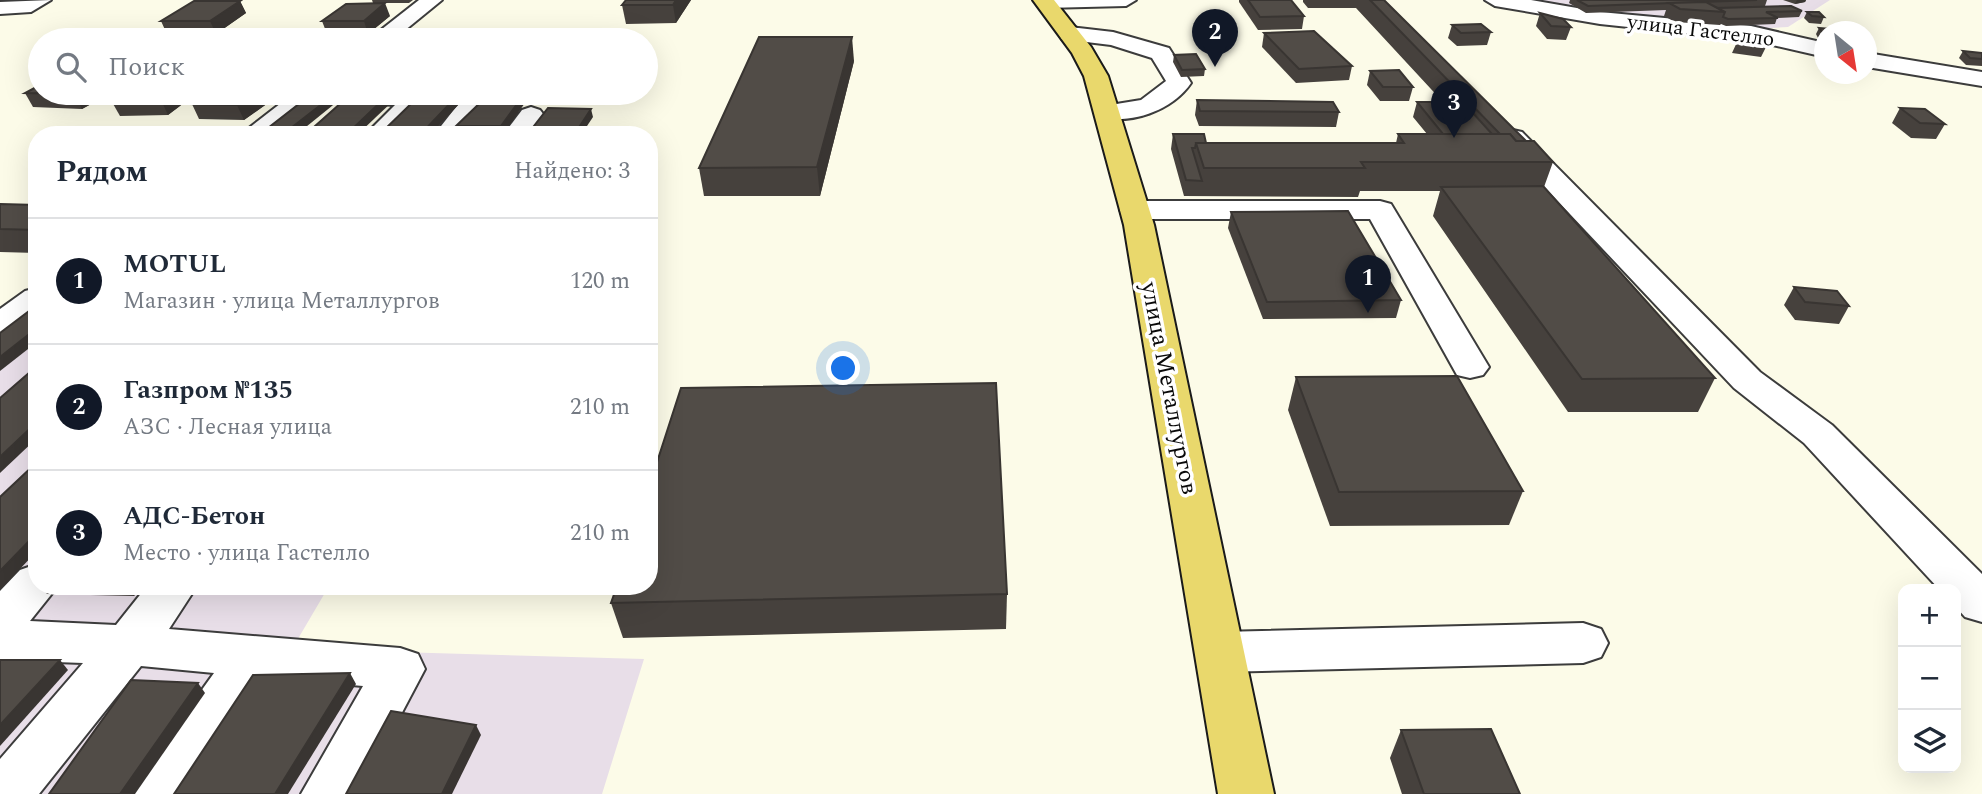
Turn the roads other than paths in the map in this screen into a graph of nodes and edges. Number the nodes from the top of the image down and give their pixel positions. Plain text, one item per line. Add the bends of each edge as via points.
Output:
1 (41, 0) edge
2 (432, 0) edge
3 (1126, 0) edge
4 (1494, 0) edge
5 (1044, 1) edge
6 (0, 8) edge
7 (395, 28) edge
8 (1070, 34) junction
9 (1814, 47) edge
10 (1877, 62) edge
11 (1982, 79) edge
12 (293, 105) edge
13 (417, 105) edge
14 (477, 105) edge
15 (1487, 110) edge
16 (1107, 112) junction
17 (265, 126) edge
18 (390, 126) edge
19 (456, 126) edge
20 (1135, 210) junction
21 (28, 305) edge
22 (0, 326) edge
23 (1470, 367) dead end
24 (28, 592) edge
25 (167, 595) edge
26 (1982, 604) edge
27 (0, 622) edge
28 (0, 640) edge
29 (1583, 643) dead end
30 (129, 645) junction
31 (1220, 652) junction
32 (254, 657) junction
33 (5, 794) edge
34 (160, 794) edge
35 (329, 794) edge
36 (1247, 794) edge

1 - 6 street via 24,8
2 - 7 street
3 - 5 street
4 - 9 street, улица Гастелло via 1600,18 1751,33
5 - 8 main road, улица Металлургов
8 - 16 main road, улица Металлургов via 1096,76
8 - 16 street via 1113,39 1161,53 1179,83 1147,107
10 - 11 street
12 - 17 street
13 - 18 street
14 - 19 street
15 - 26 street via 1747,380 1818,434
16 - 20 main road, улица Металлургов
20 - 23 street via 1380,210
20 - 31 main road, улица Металлургов
21 - 22 street
24 - 27 street
25 - 30 street
28 - 30 street
29 - 31 street
30 - 32 street
30 - 33 street
31 - 36 main road, улица Металлургов
32 - 34 street
32 - 35 street via 400,669

